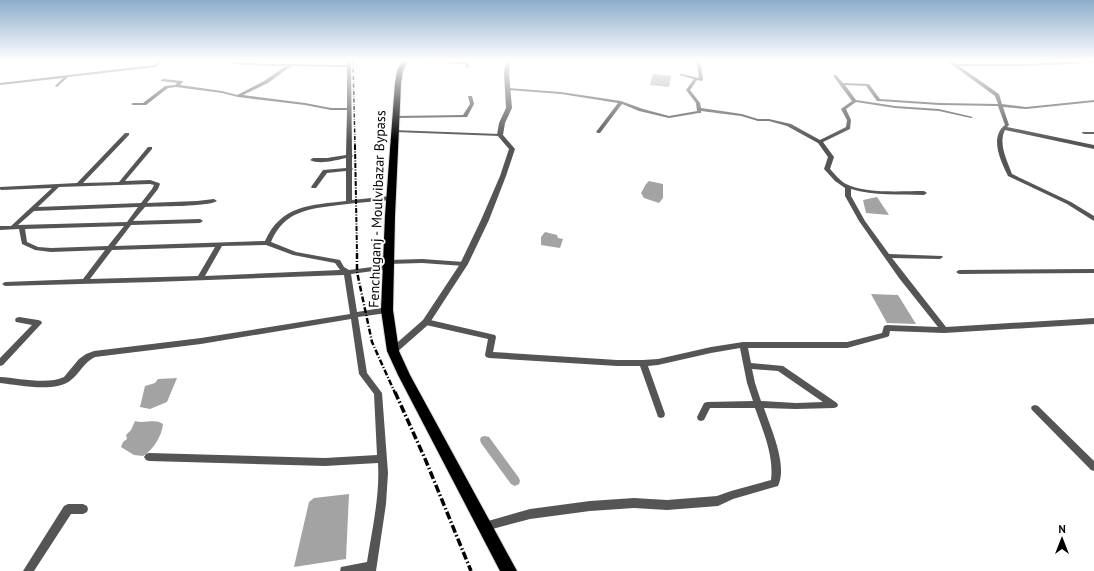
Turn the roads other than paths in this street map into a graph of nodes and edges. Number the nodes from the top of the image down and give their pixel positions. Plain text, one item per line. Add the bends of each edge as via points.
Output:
1 (166, 88) edge
2 (189, 88) edge
3 (255, 88) edge
4 (348, 88) edge
5 (398, 88) edge
6 (690, 88) edge
7 (845, 88) edge
8 (870, 88) edge
9 (988, 88) edge
10 (507, 89) joint
11 (238, 96) junction
12 (470, 97) dead end
13 (855, 101) junction
14 (1094, 101) edge
15 (621, 102) junction
16 (133, 104) dead end
17 (1001, 105) junction
18 (348, 108) junction
19 (699, 109) junction
20 (396, 117) junction
21 (971, 117) dead end
22 (1003, 128) junction
23 (395, 131) junction
24 (598, 132) dead end
25 (1084, 133) dead end
26 (1094, 133) edge
27 (127, 134) dead end
28 (500, 135) junction
29 (820, 142) junction
30 (1094, 147) edge
31 (150, 148) dead end
32 (350, 156) junction
33 (313, 160) dead end
34 (350, 169) junction
35 (120, 184) junction
36 (78, 185) junction
37 (57, 186) junction
38 (314, 187) dead end
39 (848, 187) junction
40 (1, 188) edge
41 (924, 193) dead end
42 (391, 198) junction
43 (214, 201) dead end
44 (349, 202) junction
45 (143, 205) junction
46 (33, 209) junction
47 (1094, 219) edge
48 (200, 221) dead end
49 (127, 224) junction
50 (13, 227) junction
51 (22, 227) junction
52 (0, 228) edge
53 (267, 243) junction
54 (220, 244) junction
55 (110, 247) junction
56 (887, 256) junction
57 (940, 257) dead end
58 (388, 264) junction
59 (464, 264) junction
60 (1094, 271) edge
61 (347, 272) junction
62 (959, 272) dead end
63 (200, 278) junction
64 (85, 281) junction
65 (5, 284) dead end
66 (387, 310) junction
67 (353, 315) junction
68 (19, 320) dead end
69 (1094, 321) edge
70 (426, 322) junction
71 (944, 330) junction
72 (743, 345) junction
73 (393, 351) junction
74 (0, 363) edge
75 (643, 363) junction
76 (747, 366) junction
77 (0, 380) edge
78 (758, 404) junction
79 (1035, 408) dead end
80 (661, 414) dead end
81 (702, 417) dead end
82 (149, 457) dead end
83 (382, 459) junction
84 (1094, 467) edge
85 (83, 509) dead end
86 (485, 526) junction
87 (372, 569) edge
88 (28, 571) edge
89 (345, 571) edge
90 (509, 571) edge

1 - 16 street via 144,104
2 - 11 street
3 - 11 street
4 - 18 street
5 - 20 highway, Fenchuganj - Moulvibazar Bypass
6 - 19 street via 688,90
7 - 13 street
8 - 17 street via 879,100
9 - 17 street via 997,94
10 - 15 street via 561,93
10 - 28 street via 510,95 509,110
11 - 18 street via 331,109
12 - 20 street via 472,104 465,116
13 - 21 street via 895,108 939,110
13 - 29 street via 843,109 849,120 848,128
14 - 17 street via 1026,108
15 - 19 street via 641,110 669,116 699,112
15 - 24 street
17 - 22 street via 1007,124
18 - 32 street
19 - 29 street via 789,125
20 - 23 highway, Fenchuganj - Moulvibazar Bypass
22 - 30 street
22 - 47 street via 998,140 1010,175 1069,203
23 - 28 street
23 - 42 highway, Fenchuganj - Moulvibazar Bypass
25 - 26 street
27 - 36 street
28 - 59 street via 512,149 485,220
29 - 39 street via 831,157 827,169
31 - 35 street
32 - 33 street
32 - 34 street
34 - 38 street via 325,171
34 - 44 street
35 - 36 street
35 - 45 street via 157,184
36 - 37 street
37 - 40 street
37 - 46 street
39 - 41 street
39 - 56 street via 848,196
42 - 44 street
42 - 58 highway, Fenchuganj - Moulvibazar Bypass
43 - 45 street
44 - 53 street via 310,207 292,213 277,224
45 - 46 street
45 - 49 street
46 - 50 street
48 - 49 street
49 - 51 street
49 - 55 street
50 - 51 street
50 - 52 street
51 - 55 street via 24,243 37,249
53 - 54 street
53 - 61 street via 295,254 338,261 341,268
54 - 55 street
54 - 63 street
55 - 64 street
56 - 57 street
56 - 71 street
58 - 59 street via 435,261
58 - 61 street
58 - 66 highway, Fenchuganj - Moulvibazar Bypass
59 - 70 street
60 - 62 street
61 - 63 street
61 - 67 street
63 - 64 street
64 - 65 street
66 - 67 street
66 - 73 highway, Fenchuganj - Moulvibazar Bypass
67 - 77 street via 201,341 94,354 86,357 66,380 54,384
67 - 83 street via 363,374 378,393
68 - 74 street via 38,323
69 - 71 street
70 - 73 street
70 - 75 street via 492,337 489,355
71 - 72 street via 887,328 886,334 844,346
72 - 75 street
72 - 76 street
73 - 86 highway, Fenchuganj - Moulvibazar Bypass
75 - 80 street
76 - 78 street
76 - 78 street via 780,368 834,405
78 - 81 street via 708,405
78 - 86 street via 772,444 777,469 775,483 718,501 668,505 590,506 530,514
79 - 84 street
82 - 83 street via 325,462
83 - 87 street via 381,504
85 - 88 street via 68,509
86 - 90 highway, Fenchuganj - Moulvibazar Bypass
87 - 89 street

